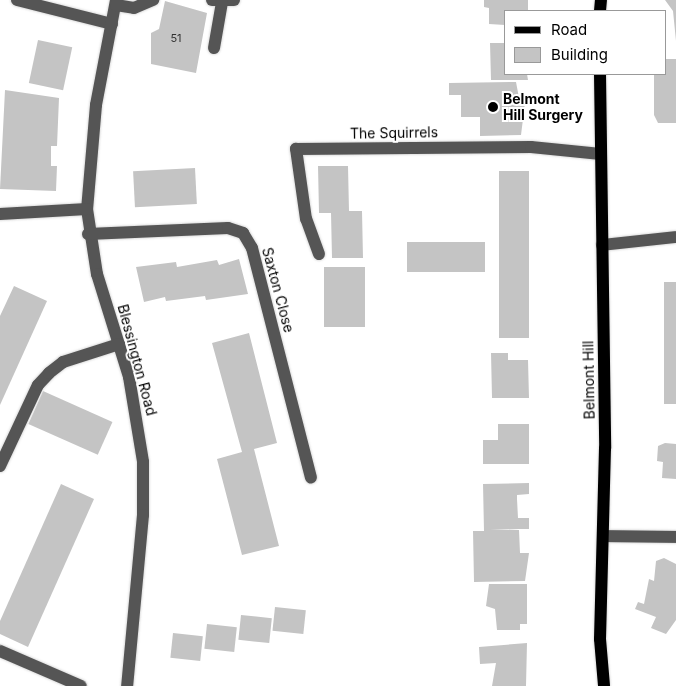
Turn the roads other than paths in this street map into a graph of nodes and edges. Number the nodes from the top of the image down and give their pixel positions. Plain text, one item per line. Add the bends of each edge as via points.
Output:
1 (17, 0) edge
2 (153, 0) edge
3 (223, 1) edge
4 (116, 2) edge
5 (112, 24) junction
6 (214, 48) dead end
7 (600, 75) edge
8 (601, 154) junction
9 (87, 209) junction
10 (0, 214) edge
11 (88, 234) junction
12 (676, 237) edge
13 (602, 245) junction
14 (320, 254) dead end
15 (119, 344) junction
16 (0, 466) edge
17 (311, 478) dead end
18 (603, 536) junction
19 (676, 537) edge
20 (0, 651) edge
21 (81, 686) edge
22 (127, 686) edge
23 (604, 686) edge

1 - 5 street
2 - 4 street via 134,8
3 - 6 street
4 - 5 street, Blessington Road
5 - 9 street, Blessington Road via 96,105
7 - 8 main road, Belmont Hill
8 - 13 main road, Belmont Hill
8 - 14 street, The Squirrels via 531,147 296,149 306,219
9 - 10 street
9 - 11 street, Blessington Road
11 - 15 street, Blessington Road
11 - 17 street, Saxton Close via 228,228 243,233 252,248
12 - 13 street
13 - 18 main road, Belmont Hill
15 - 16 street via 63,362 49,373 38,385
15 - 22 street, Blessington Road via 139,420 143,462 143,515
18 - 19 street
18 - 23 main road, Belmont Hill via 600,639
20 - 21 street

